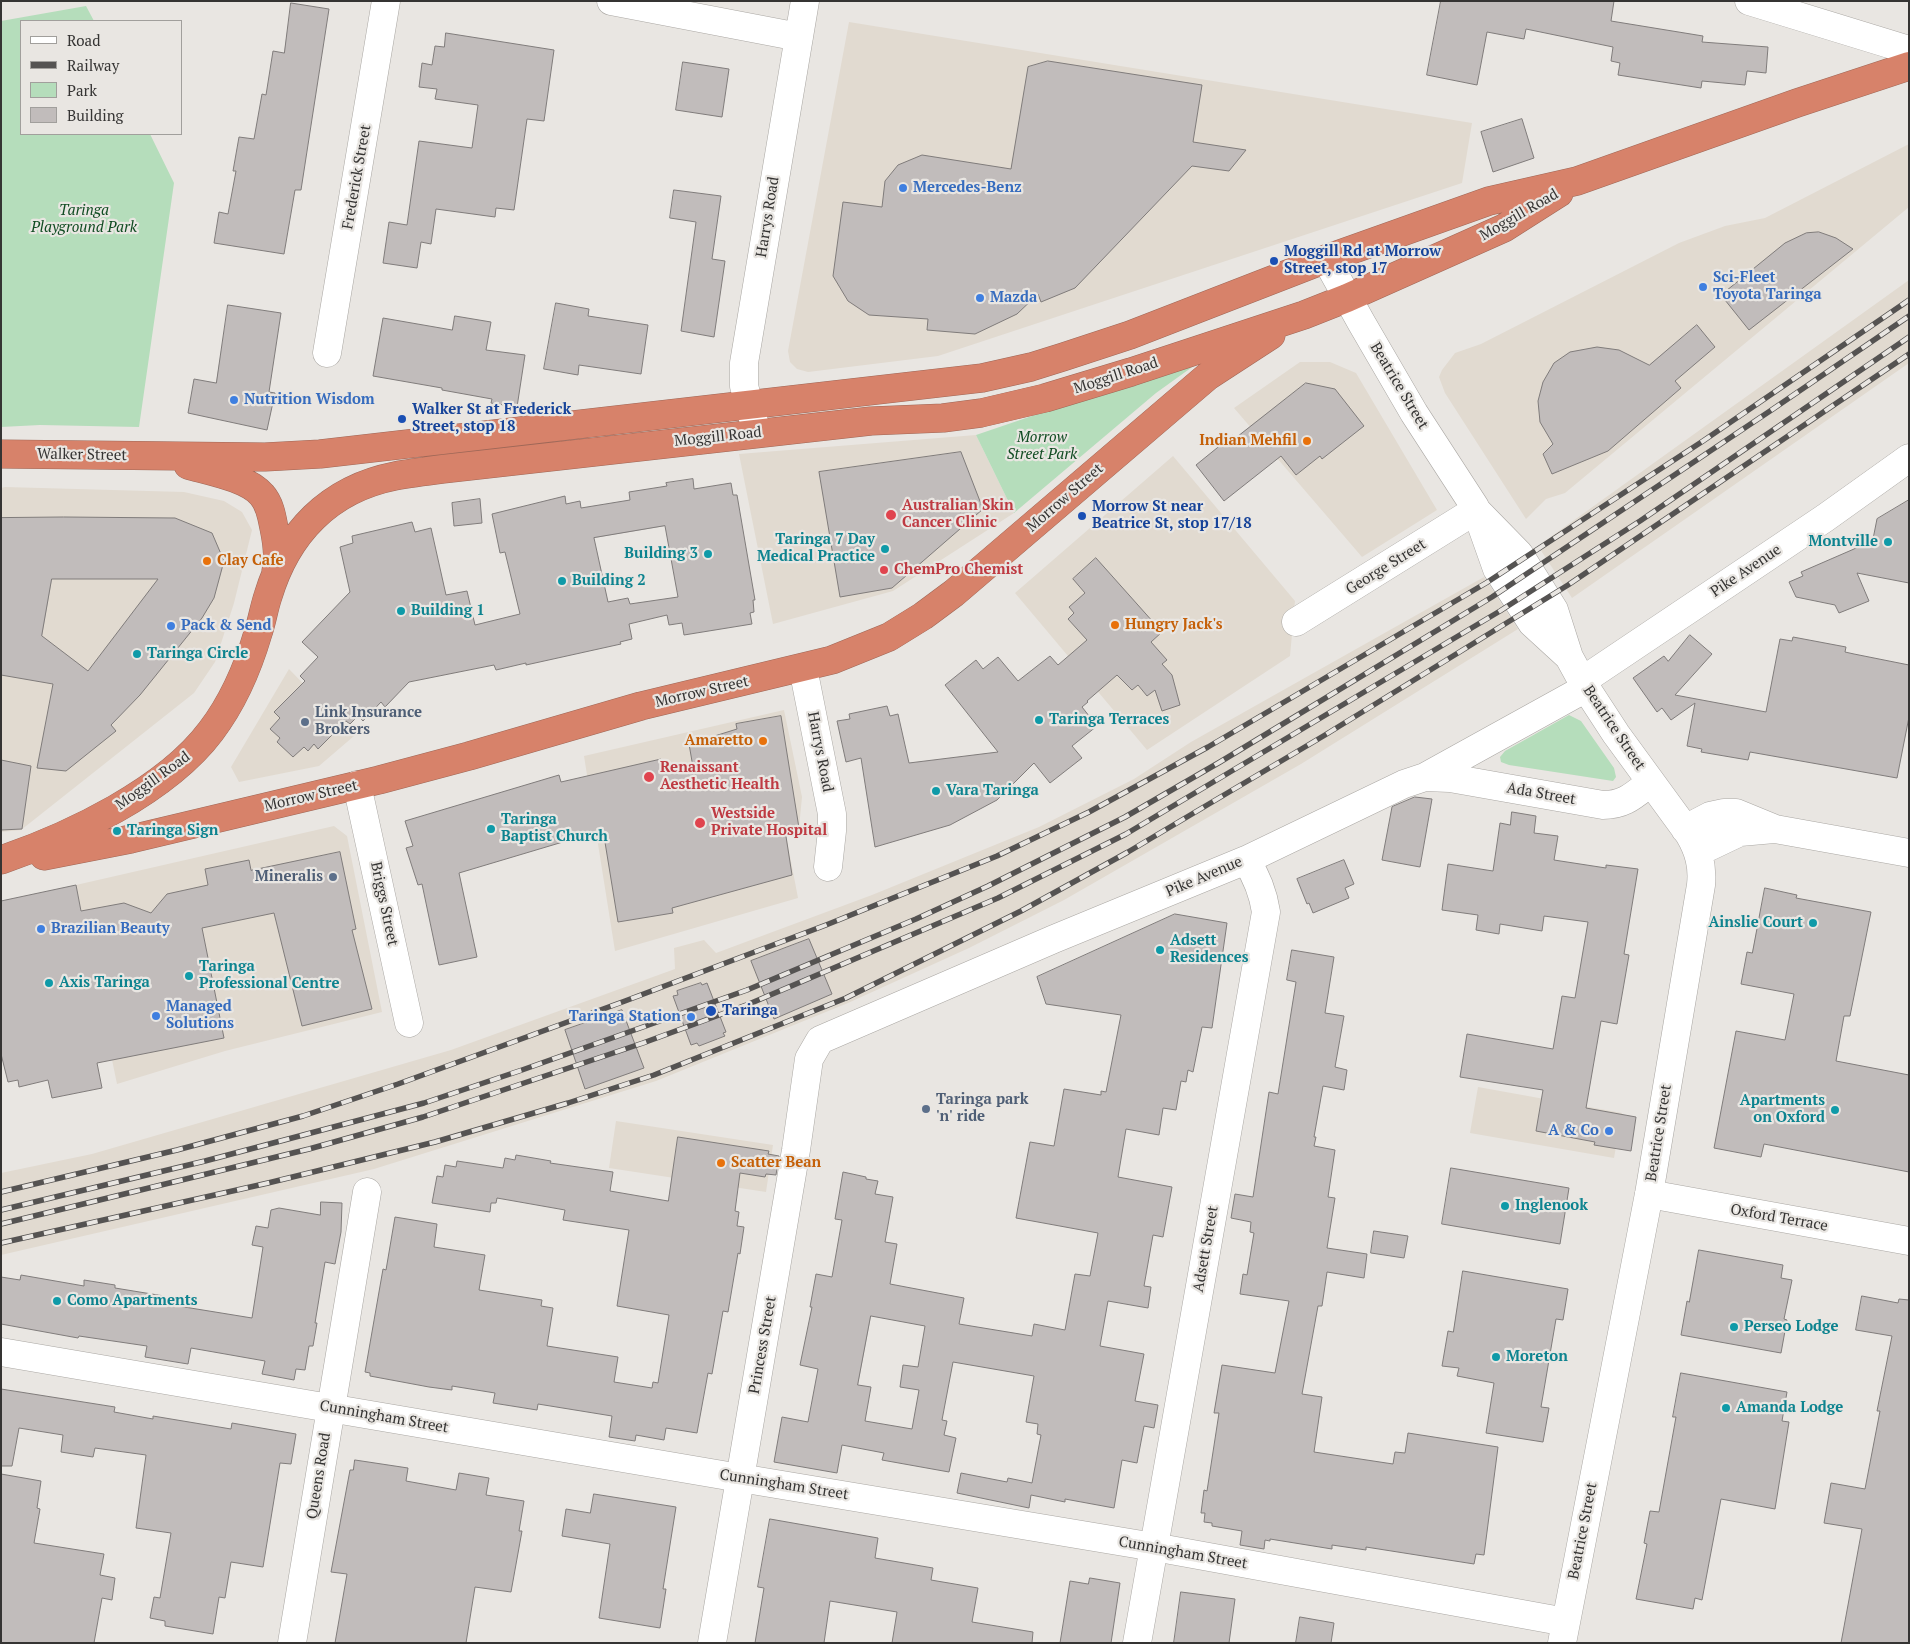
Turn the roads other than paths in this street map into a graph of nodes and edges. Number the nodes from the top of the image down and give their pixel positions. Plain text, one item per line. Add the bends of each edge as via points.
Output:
1 (386, 1) edge
2 (611, 1) edge
3 (805, 1) edge
4 (1749, 1) edge
5 (799, 37) junction
6 (1909, 50) edge
7 (1909, 66) edge
8 (1577, 181) junction
9 (1326, 259) junction
10 (1347, 298) junction
11 (1304, 315) junction
12 (327, 353) dead end
13 (750, 405) junction
14 (757, 433) junction
15 (1, 454) edge
16 (162, 457) junction
17 (1909, 458) edge
18 (1476, 510) junction
19 (275, 575) junction
20 (1296, 622) dead end
21 (803, 668) junction
22 (1584, 685) junction
23 (1425, 777) junction
24 (1651, 782) junction
25 (357, 785) junction
26 (1692, 840) junction
27 (1909, 853) edge
28 (1246, 860) junction
29 (1, 861) edge
30 (828, 867) dead end
31 (409, 1023) dead end
32 (814, 1049) joint
33 (367, 1192) dead end
34 (1649, 1194) junction
35 (1909, 1241) edge
36 (1, 1352) edge
37 (330, 1408) junction
38 (740, 1478) junction
39 (1154, 1547) junction
40 (1564, 1632) edge
41 (292, 1643) edge
42 (712, 1643) edge
43 (1137, 1643) edge

1 - 12 street, Frederick Street
2 - 5 street
3 - 5 street, Harrys Road
4 - 6 street
5 - 13 street, Harrys Road via 744,363 744,386
7 - 8 highway, Moggill Road
8 - 9 highway, Moggill Road via 1490,201
8 - 10 highway, Moggill Road via 1504,228
9 - 10 street, Beatrice Street
9 - 13 highway, Moggill Road via 1130,335 1031,368 957,382
10 - 11 highway, Moggill Road
10 - 18 street, Beatrice Street via 1414,413
11 - 14 highway, Moggill Road via 1131,372 981,413
11 - 21 highway, Morrow Street via 1208,376 924,616 876,644
13 - 14 street, Harrys Road
13 - 16 highway, Moggill Road via 320,454
14 - 19 highway, Moggill Road via 531,458 382,479 346,493 315,515 294,540
15 - 16 highway, Walker Street
16 - 19 highway via 251,486 262,496 270,508 275,531
17 - 22 street, Pike Avenue
18 - 20 street, George Street
18 - 22 street, Beatrice Street via 1519,554 1554,610 1569,657
19 - 29 highway, Moggill Road via 247,666 212,730 193,752 165,776 107,814
21 - 25 highway, Morrow Street via 641,706
21 - 30 street, Harrys Road via 832,814
22 - 23 street, Pike Avenue
22 - 24 street, Beatrice Street
23 - 24 street, Ada Street via 1450,778 1603,805 1625,802
23 - 28 street, Pike Avenue
24 - 26 street, Beatrice Street
25 - 29 highway, Morrow Street via 131,839
25 - 31 street, Briggs Street
26 - 27 street via 1775,828
26 - 34 street, Beatrice Street via 1701,866 1701,885
28 - 32 street, Pike Avenue via 820,1040
28 - 39 street, Adsett Street via 1264,895 1266,912
32 - 38 street, Princess Street via 809,1060
33 - 37 street, Queens Road
34 - 35 street, Oxford Terrace
34 - 40 street, Beatrice Street
36 - 37 street, Cunningham Street
37 - 38 street, Cunningham Street
37 - 41 street, Queens Road
38 - 39 street, Cunningham Street
38 - 42 street, Princess Street
39 - 40 street, Cunningham Street
39 - 43 street, Adsett Street

